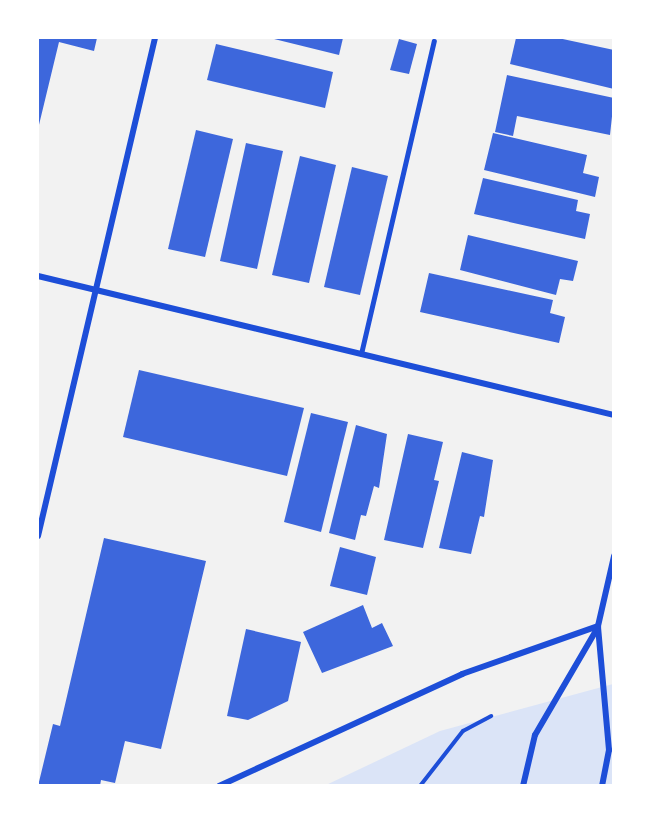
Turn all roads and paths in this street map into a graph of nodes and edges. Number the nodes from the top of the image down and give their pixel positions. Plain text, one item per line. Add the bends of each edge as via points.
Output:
1 (155, 38) edge
2 (434, 41) dead end
3 (38, 276) edge
4 (94, 290) junction
5 (361, 354) junction
6 (614, 415) edge
7 (38, 536) edge
8 (614, 556) edge
9 (598, 626) junction
10 (491, 716) dead end
11 (219, 786) edge
12 (420, 786) edge
13 (523, 786) edge
14 (602, 786) edge

1 - 4 street
2 - 5 lane
3 - 4 street
4 - 5 street
4 - 7 street
5 - 6 street
8 - 9 street
9 - 11 street via 462,674
9 - 13 street via 535,735
9 - 14 street via 609,750
10 - 12 path via 463,730

